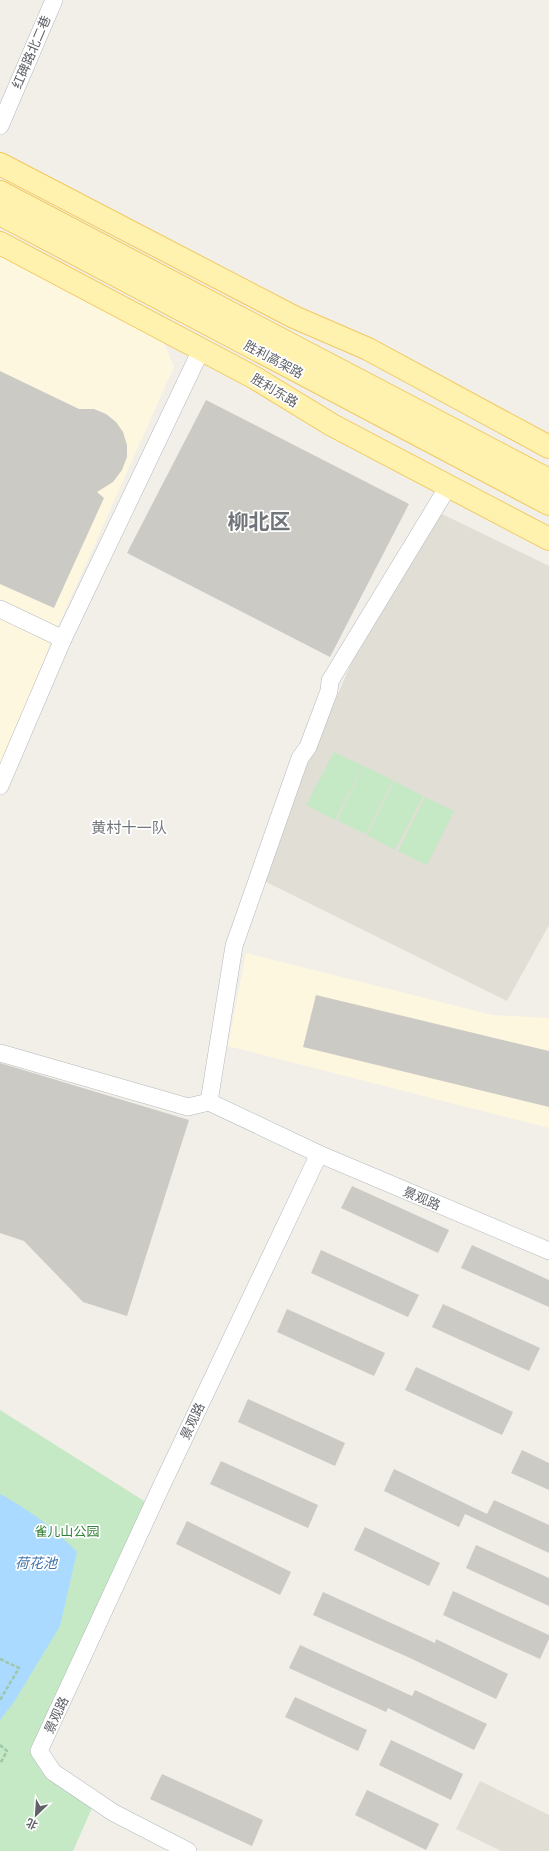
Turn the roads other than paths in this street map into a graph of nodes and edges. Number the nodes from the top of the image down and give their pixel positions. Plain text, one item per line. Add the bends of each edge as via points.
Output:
1 (54, 0) edge
2 (0, 126) edge
3 (0, 164) edge
4 (0, 192) edge
5 (0, 214) edge
6 (0, 243) edge
7 (294, 317) junction
8 (201, 350) junction
9 (255, 378) junction
10 (549, 446) edge
11 (549, 456) edge
12 (549, 480) edge
13 (448, 485) junction
14 (549, 504) edge
15 (549, 525) edge
16 (549, 539) edge
17 (0, 609) edge
18 (63, 640) junction
19 (0, 786) edge
20 (0, 1053) edge
21 (209, 1102) junction
22 (319, 1154) junction
23 (549, 1251) edge
24 (188, 1851) edge

1 - 2 street, 红碑路北二巷
3 - 7 main road
4 - 12 main road, 胜利高架路
5 - 14 main road, 胜利高架路
6 - 8 main road, 胜利东路
7 - 10 main road via 368,349
7 - 11 main road via 362,357
8 - 9 main road, 胜利东路
8 - 18 street
9 - 13 main road, 胜利东路 via 332,425
9 - 15 main road via 337,413
13 - 16 main road, 胜利东路
13 - 21 street via 330,681 329,691 308,747 300,758 234,946
17 - 18 street
18 - 19 street
20 - 21 street via 188,1107
21 - 22 street
22 - 23 street, 景观路
22 - 24 street, 景观路 via 39,1751 53,1772 114,1813

